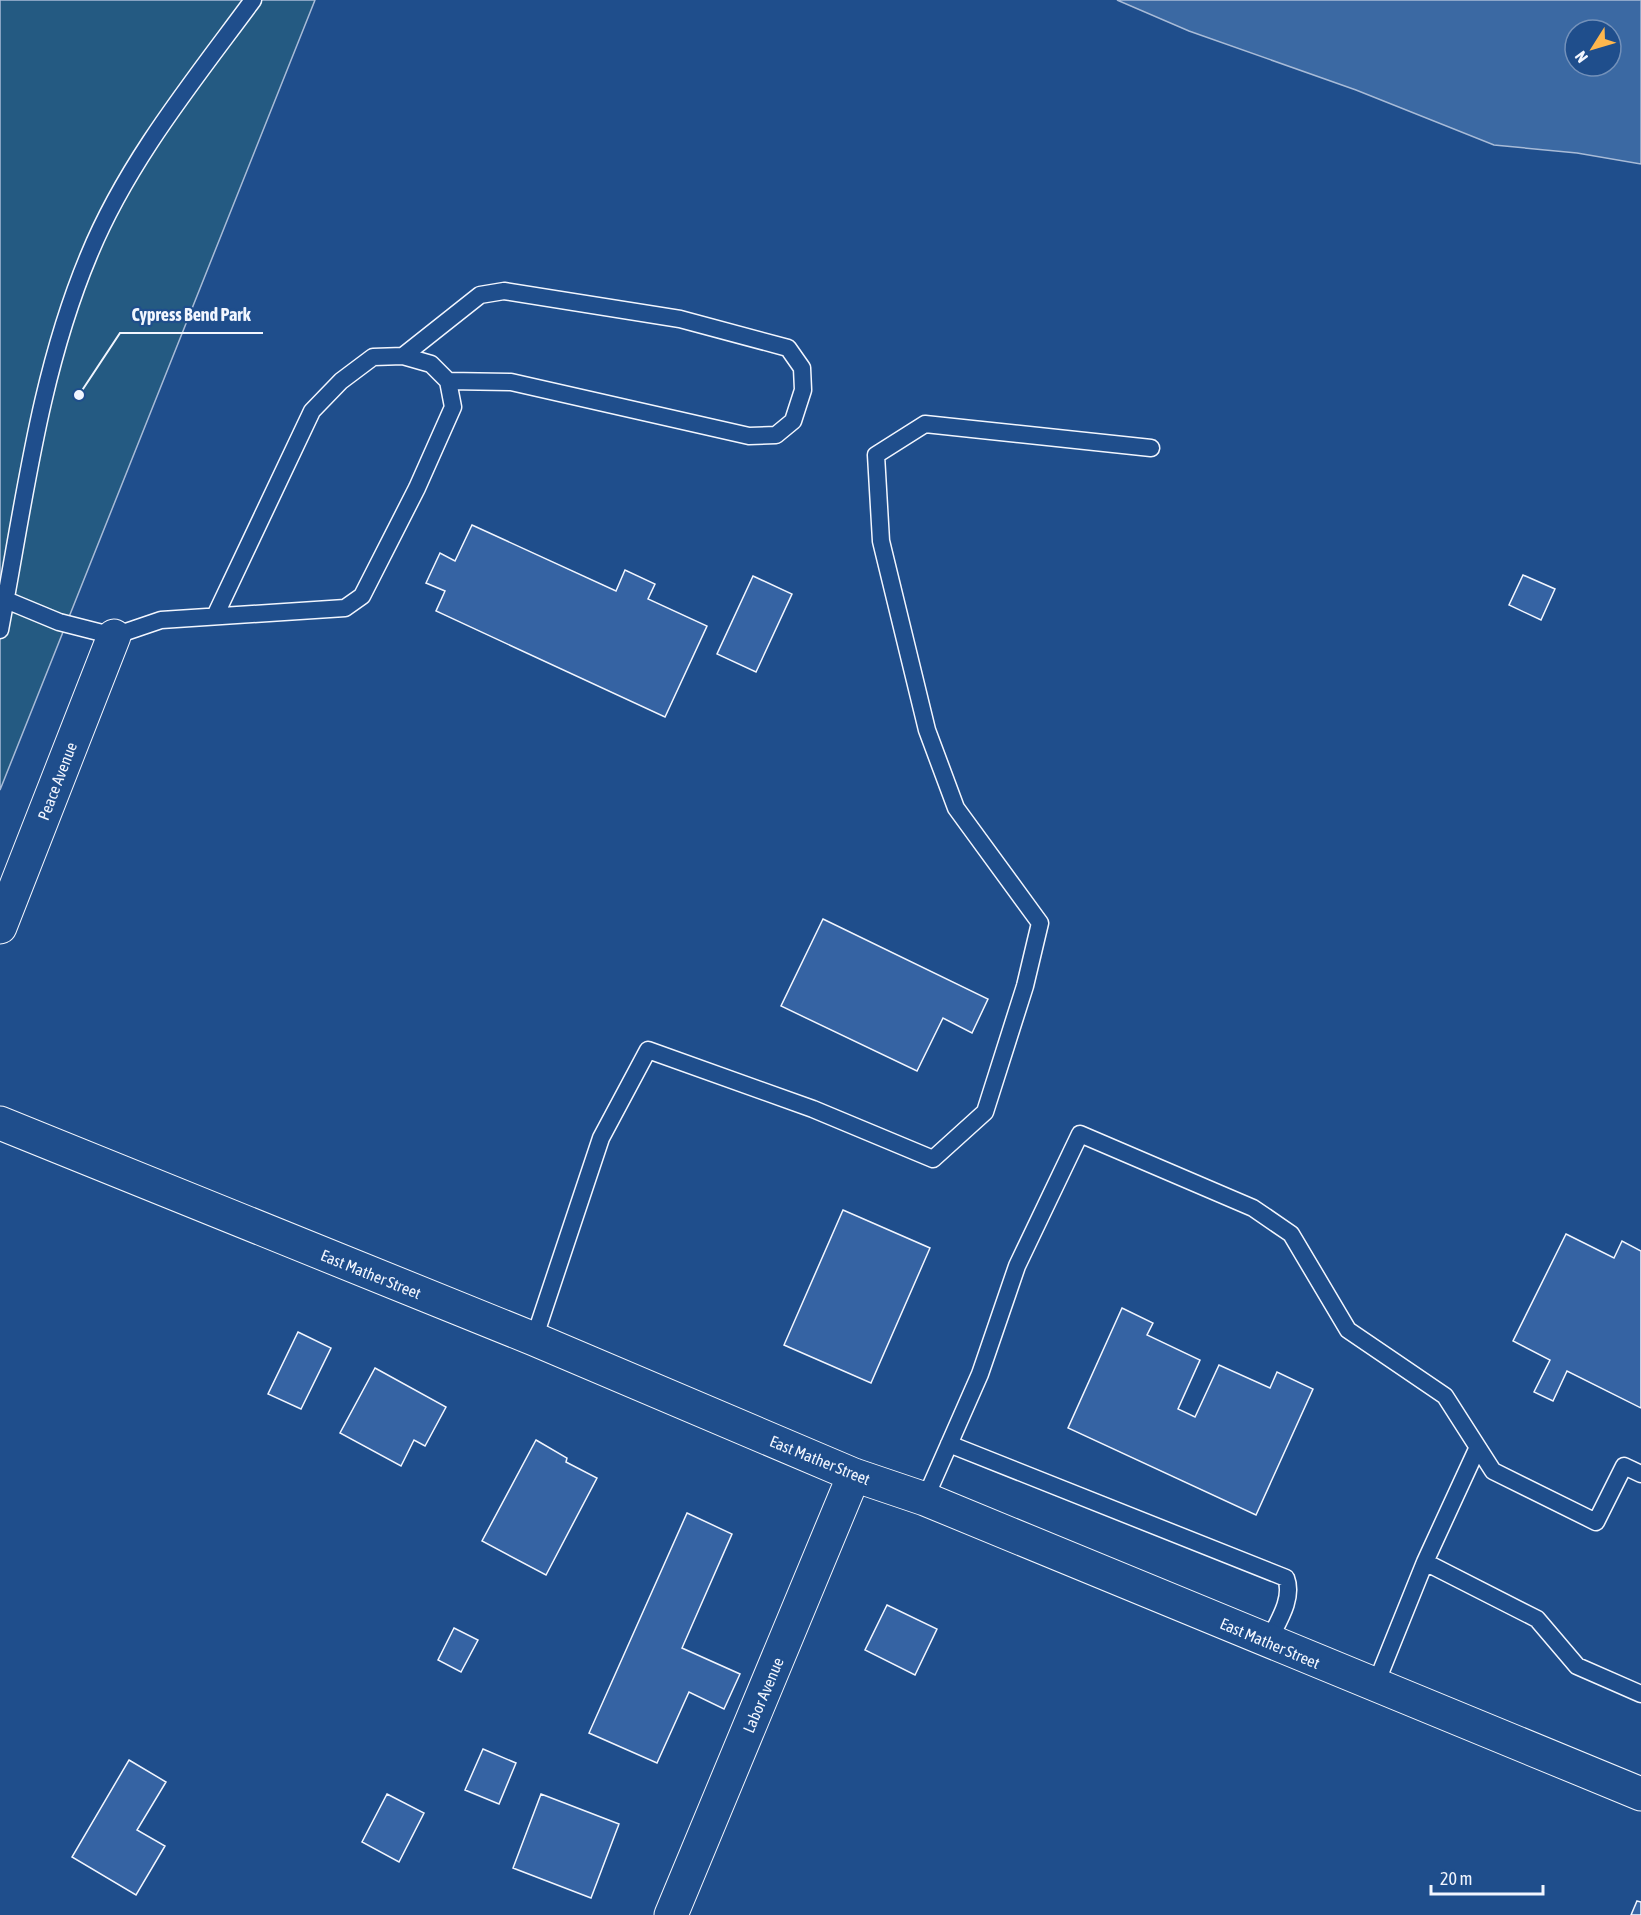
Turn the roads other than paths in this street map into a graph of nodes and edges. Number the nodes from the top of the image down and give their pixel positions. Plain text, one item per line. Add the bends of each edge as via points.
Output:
1 (253, 0) edge
2 (403, 356) junction
3 (448, 381) junction
4 (1151, 448) dead end
5 (6, 600) junction
6 (215, 616) junction
7 (0, 630) edge
8 (114, 636) junction
9 (0, 927) edge
10 (0, 1123) edge
11 (534, 1340) junction
12 (949, 1444) junction
13 (1477, 1449) junction
14 (1641, 1474) edge
15 (854, 1475) junction
16 (925, 1499) junction
17 (1425, 1562) junction
18 (1268, 1642) junction
19 (1375, 1686) junction
20 (1641, 1694) edge
21 (1641, 1794) edge
22 (671, 1915) edge

1 - 5 lane via 152,141 89,253 62,327 36,431
2 - 3 lane via 431,364
2 - 3 lane via 480,295 504,291 680,319 788,348 802,368 803,390 793,421 776,435 749,436 511,382
2 - 6 lane via 373,357 341,381 312,411
3 - 6 lane via 453,407 362,596 345,608
4 - 11 lane via 925,424 876,455 881,541 927,730 956,808 1040,923 1025,986 985,1112 933,1159 813,1109 648,1050 601,1138
5 - 7 lane
5 - 8 lane via 59,622
6 - 8 lane via 161,620
8 - 9 street, Peace Avenue
10 - 11 street, East Mather Street
11 - 15 street, East Mather Street
12 - 13 lane via 980,1374 1017,1266 1080,1134 1253,1208 1291,1234 1348,1330 1445,1396
12 - 16 lane
12 - 18 lane via 1286,1578 1290,1586 1288,1600
13 - 14 lane via 1493,1471 1596,1522 1624,1466
13 - 17 lane
15 - 16 street, East Mather Street
15 - 22 street, Labor Avenue
16 - 18 street, East Mather Street
17 - 19 lane
17 - 20 lane via 1538,1619 1577,1666
18 - 19 street, East Mather Street
19 - 21 street, East Mather Street

